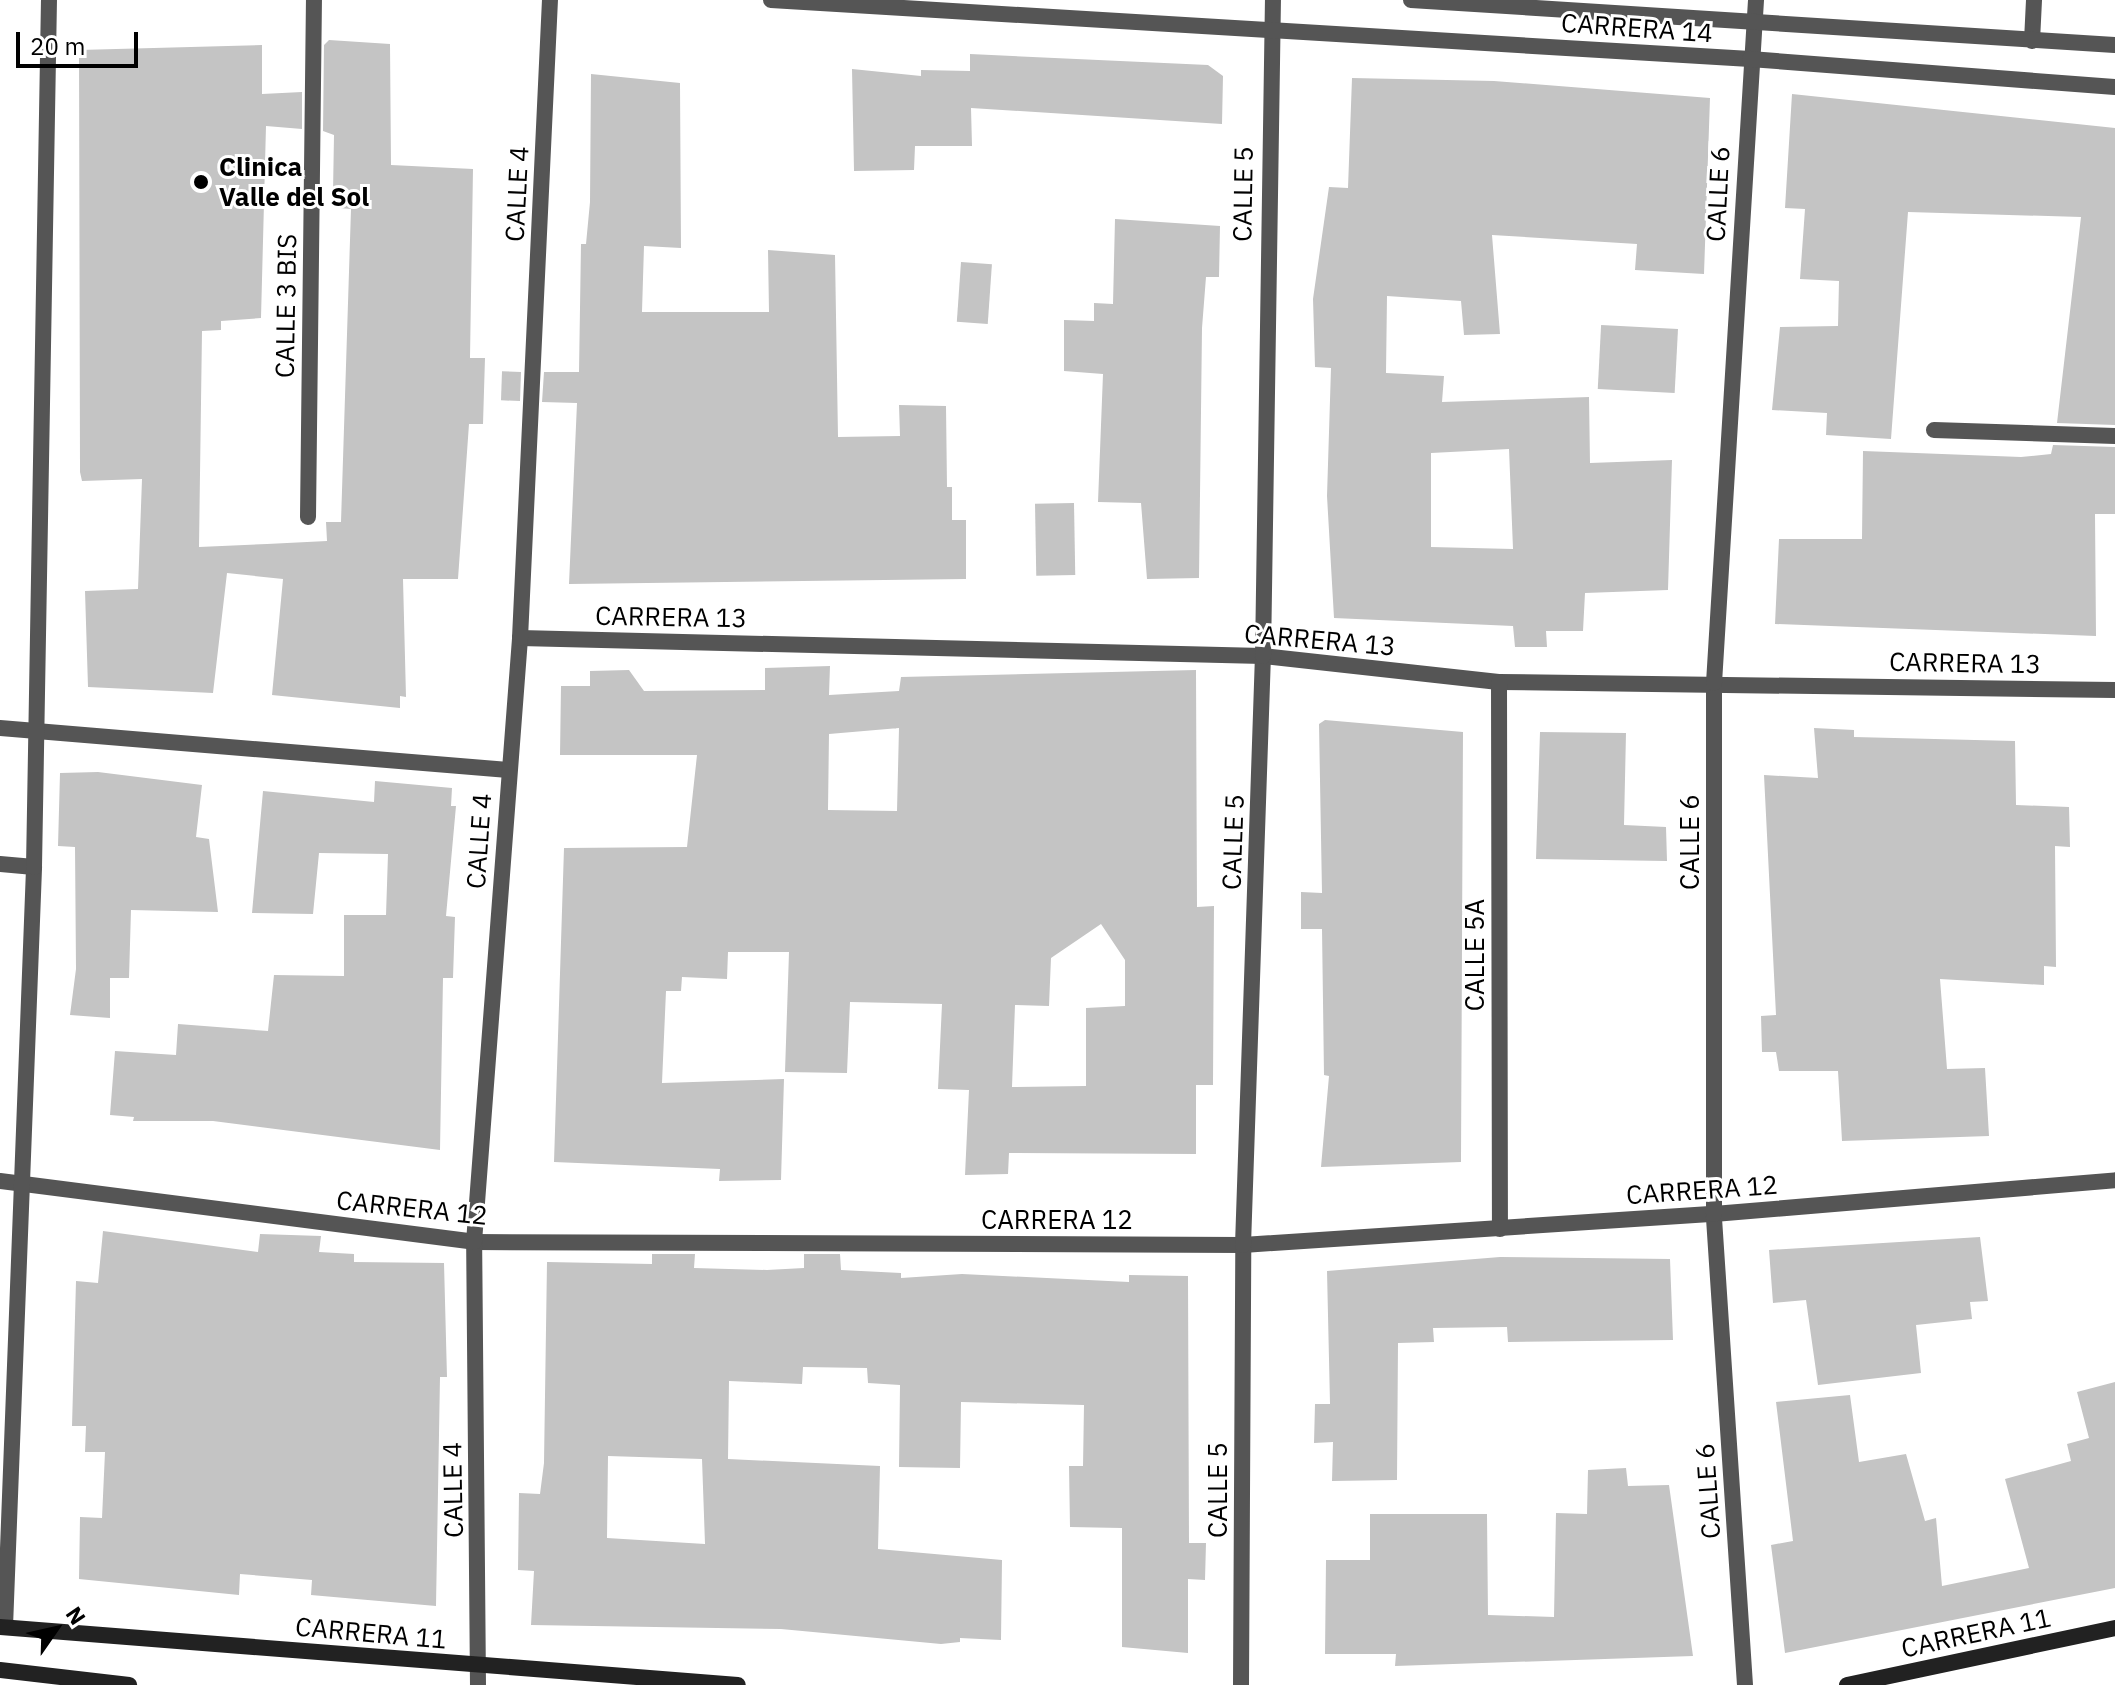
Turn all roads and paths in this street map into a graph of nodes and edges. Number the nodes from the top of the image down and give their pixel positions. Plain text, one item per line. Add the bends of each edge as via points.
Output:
1 (49, 0) edge
2 (314, 0) edge
3 (550, 0) edge
4 (771, 0) edge
5 (1273, 0) edge
6 (1411, 0) edge
7 (1756, 0) edge
8 (2034, 0) edge
9 (1550, 4) edge
10 (1754, 21) junction
11 (1269, 29) junction
12 (2032, 41) junction
13 (2115, 45) edge
14 (1750, 59) junction
15 (2115, 87) edge
16 (1934, 430) dead end
17 (2115, 436) edge
18 (308, 517) dead end
19 (520, 638) junction
20 (1263, 656) junction
21 (1499, 682) junction
22 (1714, 683) junction
23 (2115, 690) edge
24 (0, 728) edge
25 (38, 733) junction
26 (508, 770) junction
27 (0, 864) edge
28 (34, 867) junction
29 (2115, 1180) edge
30 (0, 1181) edge
31 (24, 1184) junction
32 (1714, 1214) junction
33 (1500, 1229) junction
34 (474, 1242) junction
35 (1243, 1245) junction
36 (3, 1627) edge
37 (2115, 1628) edge
38 (480, 1666) junction
39 (2, 1675) edge
40 (129, 1685) edge
41 (478, 1685) edge
42 (738, 1685) edge
43 (1241, 1685) edge
44 (1745, 1685) edge
45 (1847, 1685) edge

1 - 25 street
2 - 18 street, CALLE 3 BIS
3 - 19 street, CALLE 4
4 - 11 street, CARRERA 14
5 - 11 street, CALLE 5
6 - 9 street, CARRERA 14
7 - 10 street, CALLE 6
8 - 12 street
9 - 10 street, CARRERA 14
10 - 12 street, CARRERA 14
10 - 14 street, CALLE 6
11 - 14 street, CARRERA 14
11 - 20 street, CALLE 5
12 - 13 street, CARRERA 14
14 - 15 street, CARRERA 14
14 - 22 street, CALLE 6
16 - 17 street
19 - 20 street, CARRERA 13
19 - 26 street, CALLE 4
20 - 21 street, CARRERA 13
20 - 35 street, CALLE 5
21 - 22 street, CARRERA 13
21 - 33 street, CALLE 5A
22 - 23 street, CARRERA 13
22 - 32 street, CALLE 6
24 - 25 street
25 - 26 street
25 - 28 street
26 - 34 street, CALLE 4
27 - 28 street
28 - 31 street
29 - 32 street, CARRERA 12
30 - 31 street, CARRERA 12
31 - 34 street, CARRERA 12
31 - 36 street
32 - 33 street, CARRERA 12
32 - 44 street, CALLE 6
33 - 35 street, CARRERA 12
34 - 35 street, CARRERA 12
34 - 38 street, CALLE 4
35 - 43 street, CALLE 5
36 - 38 main road, CARRERA 11
37 - 45 main road, CARRERA 11
38 - 41 street, CALLE 4
38 - 42 main road, CARRERA 11
39 - 40 main road

